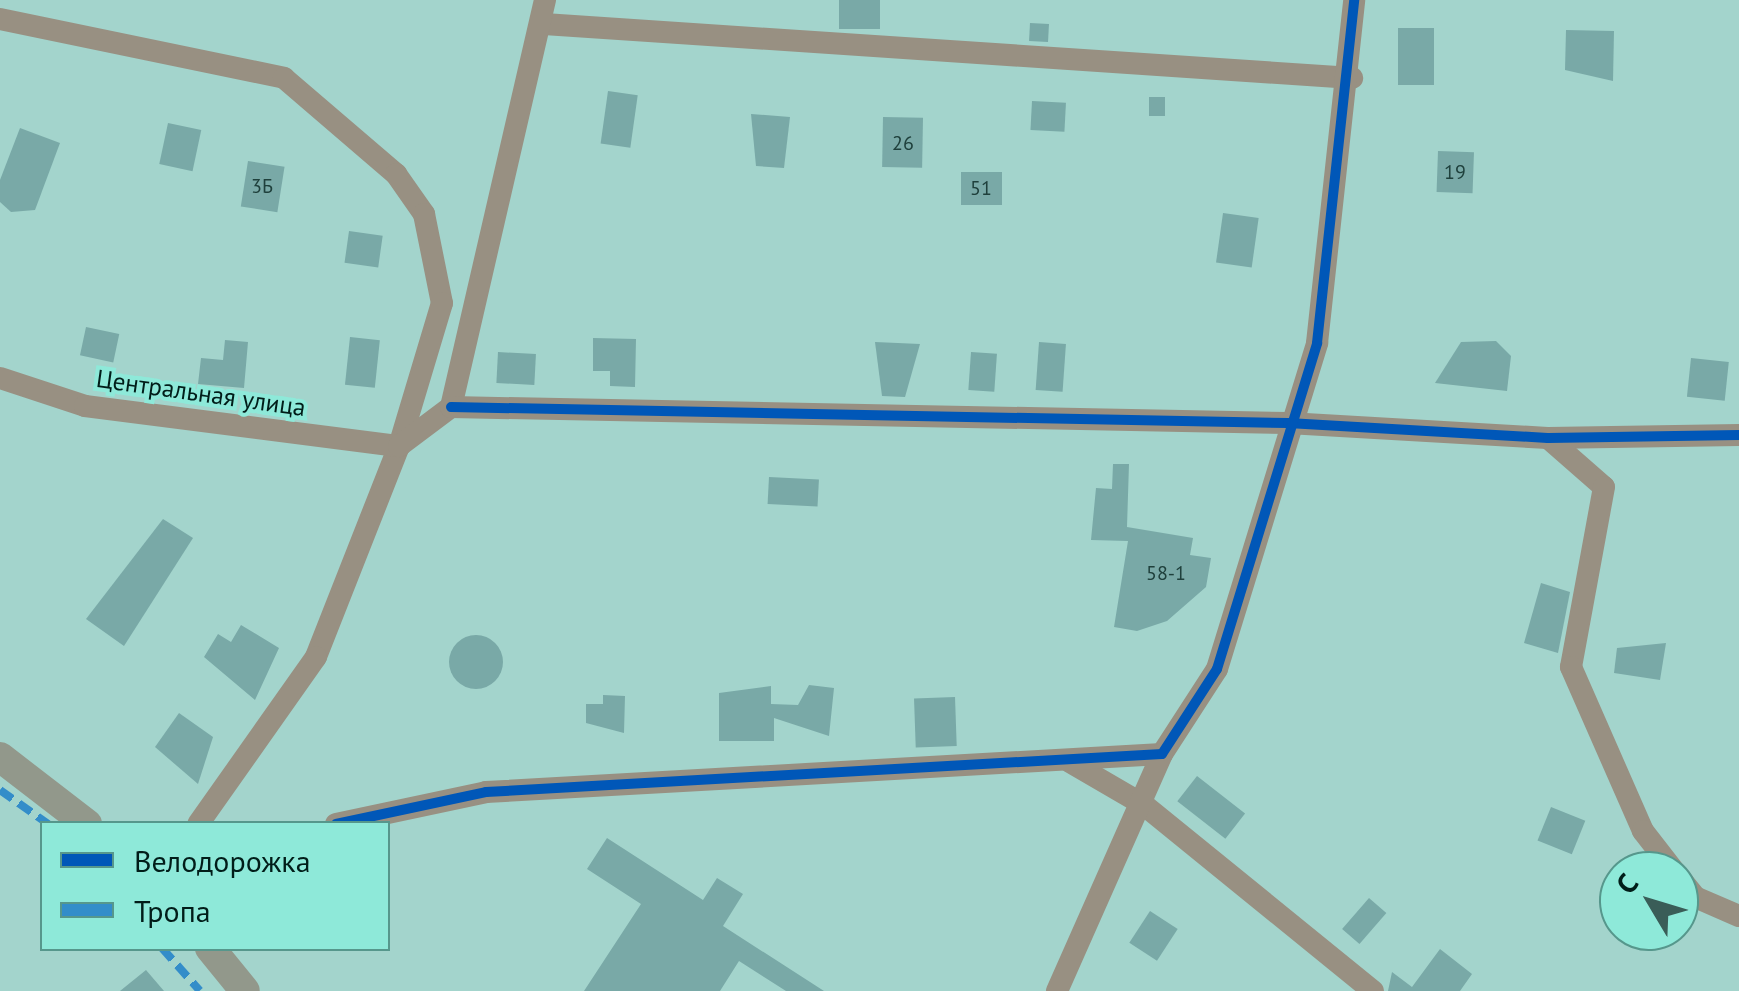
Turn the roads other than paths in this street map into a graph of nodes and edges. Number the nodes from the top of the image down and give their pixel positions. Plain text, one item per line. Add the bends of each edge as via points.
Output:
1 (545, 0) edge
2 (1354, 0) edge
3 (0, 19) edge
4 (544, 24) junction
5 (1352, 78) junction
6 (0, 378) edge
7 (451, 408) junction
8 (1288, 423) junction
9 (1739, 435) edge
10 (1548, 438) junction
11 (398, 446) junction
12 (1162, 754) junction
13 (0, 756) edge
14 (1070, 762) junction
15 (1144, 806) junction
16 (83, 821) edge
17 (200, 821) edge
18 (350, 821) edge
19 (1658, 851) edge
20 (1699, 900) edge
21 (1739, 916) edge
22 (212, 951) edge
23 (245, 991) edge
24 (1057, 991) edge
25 (1372, 991) edge

1 - 4 street
2 - 5 street
3 - 11 street via 284,78 396,174 424,214 442,303
4 - 5 street
4 - 7 street via 525,59
5 - 8 street via 1317,343
6 - 11 street, Центральная улица via 85,406
7 - 8 street
7 - 11 street
8 - 10 street
8 - 12 street via 1217,669
9 - 10 street
10 - 19 street via 1604,487 1571,667 1643,832
11 - 17 street via 316,657
12 - 14 street
12 - 15 street
13 - 16 main road
14 - 15 street
14 - 18 street via 486,792
15 - 24 street
15 - 25 street
20 - 21 street
22 - 23 main road

